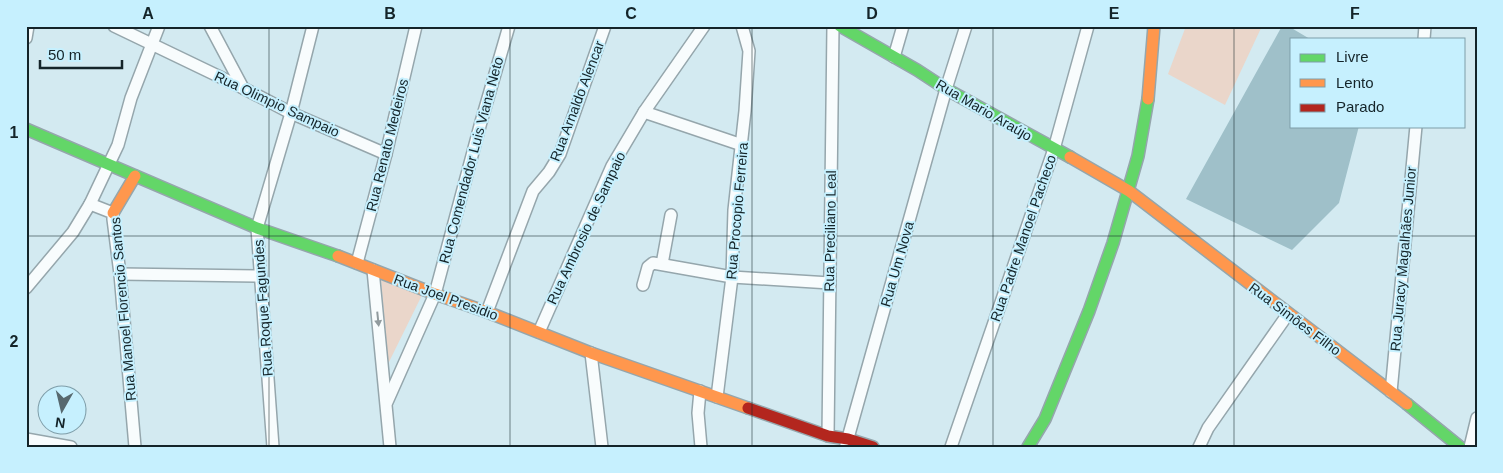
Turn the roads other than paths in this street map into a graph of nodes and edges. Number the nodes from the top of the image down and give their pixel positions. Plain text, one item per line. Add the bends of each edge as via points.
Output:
1 (28, 26) edge
2 (114, 26) edge
3 (160, 26) edge
4 (210, 26) edge
5 (313, 26) edge
6 (416, 26) edge
7 (509, 26) edge
8 (605, 26) edge
9 (704, 26) edge
10 (742, 26) edge
11 (833, 26) edge
12 (840, 26) edge
13 (903, 26) edge
14 (966, 26) edge
15 (1088, 26) edge
16 (1154, 26) edge
17 (26, 38) edge
18 (152, 44) junction
19 (894, 57) junction
20 (243, 88) junction
21 (946, 89) junction
22 (644, 112) junction
23 (291, 113) junction
24 (1416, 128) edge
25 (26, 129) edge
26 (742, 145) junction
27 (1054, 149) junction
28 (386, 154) junction
29 (110, 164) junction
30 (134, 176) junction
31 (1130, 191) junction
32 (90, 204) junction
33 (113, 213) junction
34 (671, 215) dead end
35 (257, 228) junction
36 (357, 263) junction
37 (662, 264) junction
38 (373, 270) junction
39 (120, 274) junction
40 (261, 276) junction
41 (732, 277) junction
42 (830, 283) junction
43 (643, 285) dead end
44 (26, 288) edge
45 (435, 294) junction
46 (487, 312) junction
47 (1288, 314) junction
48 (539, 332) junction
49 (591, 353) junction
50 (700, 391) junction
51 (1391, 392) junction
52 (717, 397) junction
53 (387, 402) junction
54 (1477, 418) edge
55 (828, 436) junction
56 (26, 438) edge
57 (700, 442) edge
58 (847, 443) edge
59 (71, 447) edge
60 (135, 447) edge
61 (272, 447) edge
62 (390, 447) edge
63 (602, 447) edge
64 (873, 447) edge
65 (951, 447) edge
66 (1028, 447) edge
67 (1199, 447) edge
68 (1460, 447) edge
69 (1470, 447) edge

1 - 17 street
2 - 18 street, Rua Olimpio Sampaio
3 - 18 street
4 - 20 street
5 - 23 street, Rua Roque Fagundes
6 - 28 street, Rua Renato Medeiros
7 - 45 street, Rua Comendador Luis Viana Neto
8 - 46 street, Rua Arnaldo Alencar via 560,154 532,191
9 - 22 street, Rua Ambrosio de Sampaio
10 - 26 street, Rua Procopio Ferreira via 749,51
11 - 42 street, Rua Preciliano Leal
12 - 19 street, Rua Mario Araújo
13 - 19 street
14 - 21 street, Rua Um Nova
15 - 27 street, Rua Padre Manoel Pacheco
16 - 31 street via 1148,100
18 - 20 street, Rua Olimpio Sampaio
18 - 29 street
19 - 21 street, Rua Mario Araújo
20 - 23 street, Rua Olimpio Sampaio
21 - 27 street, Rua Mario Araújo
21 - 58 street, Rua Um Nova
22 - 26 street
22 - 48 street, Rua Ambrosio de Sampaio via 612,166
23 - 28 street, Rua Olimpio Sampaio
23 - 35 street, Rua Roque Fagundes
24 - 51 street, Rua Juracy Magalhães Junior
25 - 29 street, Rua Joel Presidio
26 - 41 street, Rua Procopio Ferreira via 734,210
27 - 31 street, Rua Mario Araújo
27 - 65 street, Rua Padre Manoel Pacheco
28 - 36 street, Rua Renato Medeiros
29 - 30 street, Rua Joel Presidio
29 - 32 street
30 - 33 street, Rua Manoel Florencio Santos
30 - 35 street, Rua Joel Presidio
31 - 47 street, Rua Simões Filho
31 - 66 street via 1089,311 1045,419
32 - 33 street
32 - 44 street via 73,232
33 - 39 street, Rua Manoel Florencio Santos
34 - 37 street
35 - 36 street, Rua Joel Presidio
35 - 40 street, Rua Roque Fagundes
36 - 38 street, Rua Joel Presidio
37 - 41 street
37 - 43 street via 650,264
38 - 45 street, Rua Joel Presidio
38 -> 53 street
39 - 40 street
39 - 60 street, Rua Manoel Florencio Santos
40 - 61 street, Rua Roque Fagundes
41 - 42 street
41 - 52 street, Rua Procopio Ferreira
42 - 55 street, Rua Preciliano Leal
45 - 46 street, Rua Joel Presidio
45 - 53 street, Rua Comendador Luis Viana Neto
46 - 48 street, Rua Joel Presidio
47 - 51 street, Rua Simões Filho
47 - 67 street via 1208,428
48 - 49 street, Rua Joel Presidio
49 - 50 street, Rua Joel Presidio
49 - 63 street
50 - 52 street, Rua Joel Presidio
50 - 57 street
51 - 68 street, Rua Simões Filho
52 - 55 street, Rua Joel Presidio
53 - 62 street
54 - 69 street
55 - 58 street, Rua Joel Presidio
56 - 59 street
58 - 64 street, Rua Joel Presidio

